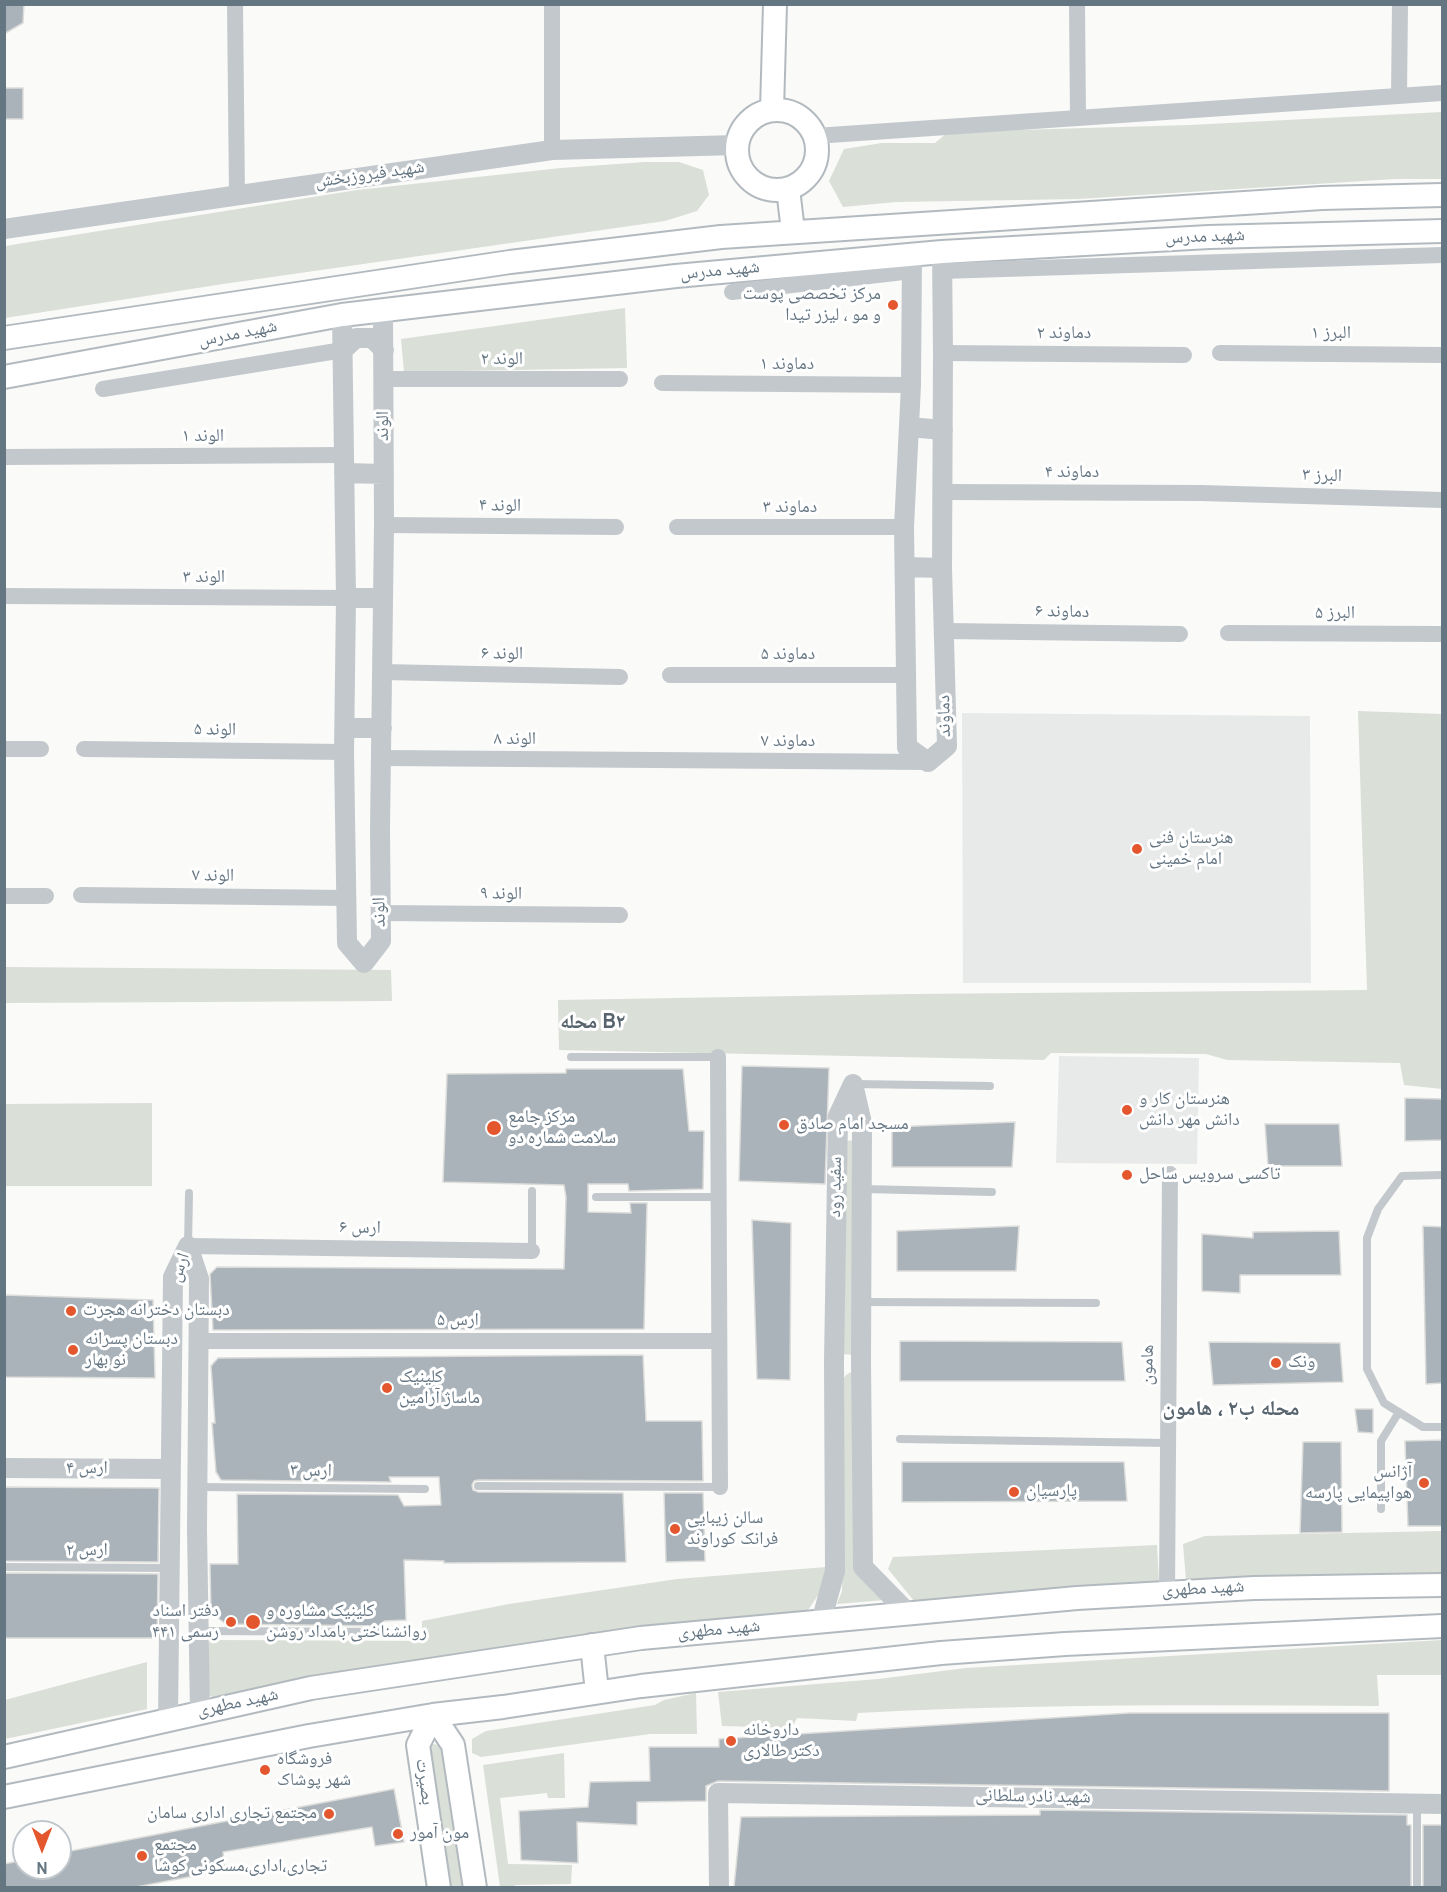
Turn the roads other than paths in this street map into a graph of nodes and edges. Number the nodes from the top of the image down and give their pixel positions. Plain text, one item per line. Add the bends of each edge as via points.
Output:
1 (235, 4) edge
2 (552, 4) edge
3 (775, 4) edge
4 (1077, 4) edge
5 (1400, 4) edge
6 (1443, 93) edge
7 (1399, 96) junction
8 (772, 110) junction
9 (1078, 118) junction
10 (815, 136) junction
11 (737, 145) junction
12 (552, 150) junction
13 (788, 189) junction
14 (1443, 195) edge
15 (237, 196) junction
16 (1206, 205) junction
17 (4, 230) edge
18 (793, 231) junction
19 (1443, 231) edge
20 (1209, 237) junction
21 (1443, 255) edge
22 (942, 261) junction
23 (912, 263) junction
24 (732, 292) dead end
25 (383, 311) junction
26 (342, 315) junction
27 (30, 334) junction
28 (4, 338) edge
29 (343, 350) junction
30 (384, 350) junction
31 (943, 353) junction
32 (1220, 353) dead end
33 (1184, 355) dead end
34 (1443, 355) edge
35 (36, 371) junction
36 (4, 377) edge
37 (384, 380) junction
38 (620, 380) dead end
39 (662, 383) dead end
40 (911, 386) junction
41 (103, 389) dead end
42 (909, 427) junction
43 (943, 429) junction
44 (4, 457) edge
45 (344, 464) junction
46 (384, 474) junction
47 (943, 492) junction
48 (1201, 493) joint
49 (1443, 500) edge
50 (384, 525) junction
51 (616, 527) dead end
52 (677, 527) dead end
53 (904, 527) junction
54 (905, 567) junction
55 (942, 568) junction
56 (4, 596) edge
57 (346, 598) junction
58 (382, 598) junction
59 (945, 631) junction
60 (1228, 633) dead end
61 (1180, 634) dead end
62 (1443, 634) edge
63 (383, 672) junction
64 (670, 675) dead end
65 (906, 675) junction
66 (620, 677) dead end
67 (345, 728) junction
68 (382, 729) junction
69 (4, 749) edge
70 (41, 749) dead end
71 (84, 749) dead end
72 (344, 752) junction
73 (382, 758) junction
74 (647, 760) joint
75 (928, 762) junction
76 (345, 827) junction
77 (380, 828) junction
78 (81, 895) dead end
79 (4, 896) edge
80 (46, 896) dead end
81 (346, 898) junction
82 (381, 913) junction
83 (620, 915) dead end
84 (571, 1057) dead end
85 (718, 1057) joint
86 (853, 1084) junction
87 (990, 1086) dead end
88 (838, 1130) junction
89 (862, 1131) junction
90 (1170, 1174) dead end
91 (1443, 1175) edge
92 (862, 1189) junction
93 (532, 1191) dead end
94 (189, 1192) dead end
95 (992, 1192) dead end
96 (596, 1197) dead end
97 (717, 1197) junction
98 (188, 1246) junction
99 (532, 1251) joint
100 (862, 1302) junction
101 (1096, 1303) dead end
102 (197, 1341) junction
103 (719, 1341) junction
104 (834, 1361) junction
105 (861, 1361) junction
106 (1399, 1412) junction
107 (171, 1417) junction
108 (197, 1418) junction
109 (1443, 1427) edge
110 (900, 1439) dead end
111 (1168, 1443) junction
112 (4, 1468) edge
113 (170, 1469) junction
114 (478, 1486) dead end
115 (197, 1487) junction
116 (720, 1487) joint
117 (425, 1489) dead end
118 (1381, 1509) dead end
119 (169, 1530) junction
120 (197, 1530) junction
121 (4, 1567) edge
122 (169, 1569) junction
123 (1443, 1585) edge
124 (1167, 1592) junction
125 (908, 1612) junction
126 (821, 1622) junction
127 (1443, 1626) edge
128 (199, 1631) junction
129 (400, 1632) dead end
130 (592, 1645) junction
131 (200, 1670) junction
132 (168, 1675) junction
133 (597, 1692) junction
134 (200, 1712) junction
135 (433, 1715) junction
136 (168, 1720) junction
137 (4, 1757) edge
138 (4, 1797) edge
139 (1417, 1803) junction
140 (1443, 1804) edge
141 (439, 1887) edge
142 (475, 1887) edge
143 (718, 1887) edge
144 (1417, 1887) edge

1 - 15 street
2 - 12 street
3 - 8 main road
4 - 9 street
5 - 7 street
6 - 7 street
7 - 9 street
8 - 10 main road via 798,116
8 - 11 main road via 748,122
9 - 10 street
10 - 13 main road via 818,149 810,175
11 - 12 street, شهید فیروزبخش
11 - 13 main road via 742,171 751,181 775,191
12 - 15 street, شهید فیروزبخش
13 - 18 main road
14 - 16 main road, شهید مدرس
15 - 17 street, شهید فیروزبخش
16 - 18 main road, شهید مدرس
16 - 20 main road
18 - 27 main road, شهید مدرس via 510,262
19 - 20 main road, شهید مدرس
20 - 22 main road, شهید مدرس
21 - 22 street
22 - 23 main road, شهید مدرس
22 - 31 street, دماوند
23 - 24 street
23 - 25 main road, شهید مدرس via 676,276
23 - 40 street, دماوند
25 - 26 main road, شهید مدرس
25 - 30 street, الوند
26 - 29 street, الوند
26 - 35 main road, شهید مدرس
27 - 28 main road, شهید مدرس
27 - 35 main road
29 - 30 street via 356,338 372,338
29 - 41 street
29 - 45 street, الوند
30 - 37 street, الوند
31 - 33 street, دماوند ۲
31 - 43 street, دماوند
32 - 34 street, البرز ۱
35 - 36 main road, شهید مدرس
37 - 38 street, الوند ۲
37 - 46 street, الوند
39 - 40 street, دماوند ۱
40 - 42 street, دماوند
42 - 43 street
42 - 53 street, دماوند
43 - 47 street, دماوند
44 - 45 street, الوند ۱
45 - 46 street
45 - 57 street, الوند
46 - 50 street, الوند
47 - 48 street, دماوند ۴
47 - 55 street, دماوند
48 - 49 street, البرز ۳
50 - 51 street, الوند ۴
50 - 58 street, الوند
52 - 53 street, دماوند ۳
53 - 54 street, دماوند
54 - 55 street
54 - 65 street, دماوند
55 - 59 street, دماوند
56 - 57 street, الوند ۳
57 - 58 street
57 - 67 street, الوند
58 - 63 street, الوند
59 - 61 street, دماوند ۶
59 - 75 street, دماوند via 947,746
60 - 62 street, البرز ۵
63 - 66 street, الوند ۶
63 - 68 street, الوند
64 - 65 street, دماوند ۵
65 - 75 street, دماوند via 907,747
67 - 68 street
67 - 72 street, الوند
68 - 73 street, الوند
69 - 70 street
71 - 72 street, الوند ۵
72 - 76 street, الوند
73 - 74 street, الوند ۸
73 - 77 street, الوند
74 - 75 street, دماوند ۷
76 - 77 street
76 - 81 street, الوند
77 - 82 street, الوند
78 - 81 street, الوند ۷
79 - 80 street
81 - 82 street, الوند via 347,943 364,963 381,941
82 - 83 street, الوند ۹
84 - 85 lane
85 - 97 street
86 - 87 lane
86 - 88 street, سفید رود via 838,1116
86 - 89 street, سفید رود
88 - 89 street
88 - 104 street, سفید رود
89 - 92 street, سفید رود
90 - 111 street, هامون
91 - 106 lane via 1402,1176 1378,1209 1367,1238 1367,1369 1384,1402
92 - 95 lane
92 - 100 street, سفید رود
93 - 99 lane
94 - 98 lane
96 - 97 lane
97 - 103 street
98 - 99 street, ارس ۶
98 - 102 street, ارس via 199,1279
98 - 107 street, ارس via 173,1277
100 - 101 lane
100 - 105 street, سفید رود
102 - 103 street, ارس ۵
102 - 108 street, ارس
103 - 116 street
104 - 105 street
104 - 126 street, سفید رود via 836,1572
105 - 125 street, سفید رود via 863,1567
106 - 109 lane via 1423,1427
106 - 118 lane via 1381,1442
107 - 108 street
107 - 113 street, ارس
108 - 115 street, ارس
110 - 111 lane
111 - 124 street, هامون
112 - 113 street, ارس ۴
113 - 119 street, ارس
114 - 116 lane
115 - 117 lane, ارس ۳
115 - 120 street, ارس
119 - 120 street
119 - 122 street, ارس
120 - 128 street, ارس
121 - 122 lane, ارس ۲
122 - 132 street, ارس
123 - 124 main road, شهید مطهری
124 - 125 main road, شهید مطهری
125 - 126 main road, شهید مطهری
126 - 130 main road, شهید مطهری
127 - 133 main road via 941,1653
128 - 129 lane
128 - 131 street, ارس
130 - 133 main road
130 - 134 main road, شهید مطهری via 311,1688
131 - 132 street via 189,1679 175,1680
131 - 134 street, ارس
132 - 136 street, ارس
133 - 135 main road
134 - 136 main road, شهید مطهری
135 - 138 main road
135 - 141 main road, بصیرت via 418,1745
135 - 142 main road, بصیرت via 453,1745
136 - 137 main road, شهید مطهری
139 - 140 street, شهید نادر سلطانی
139 - 143 street, شهید نادر سلطانی via 718,1793
139 - 144 lane

